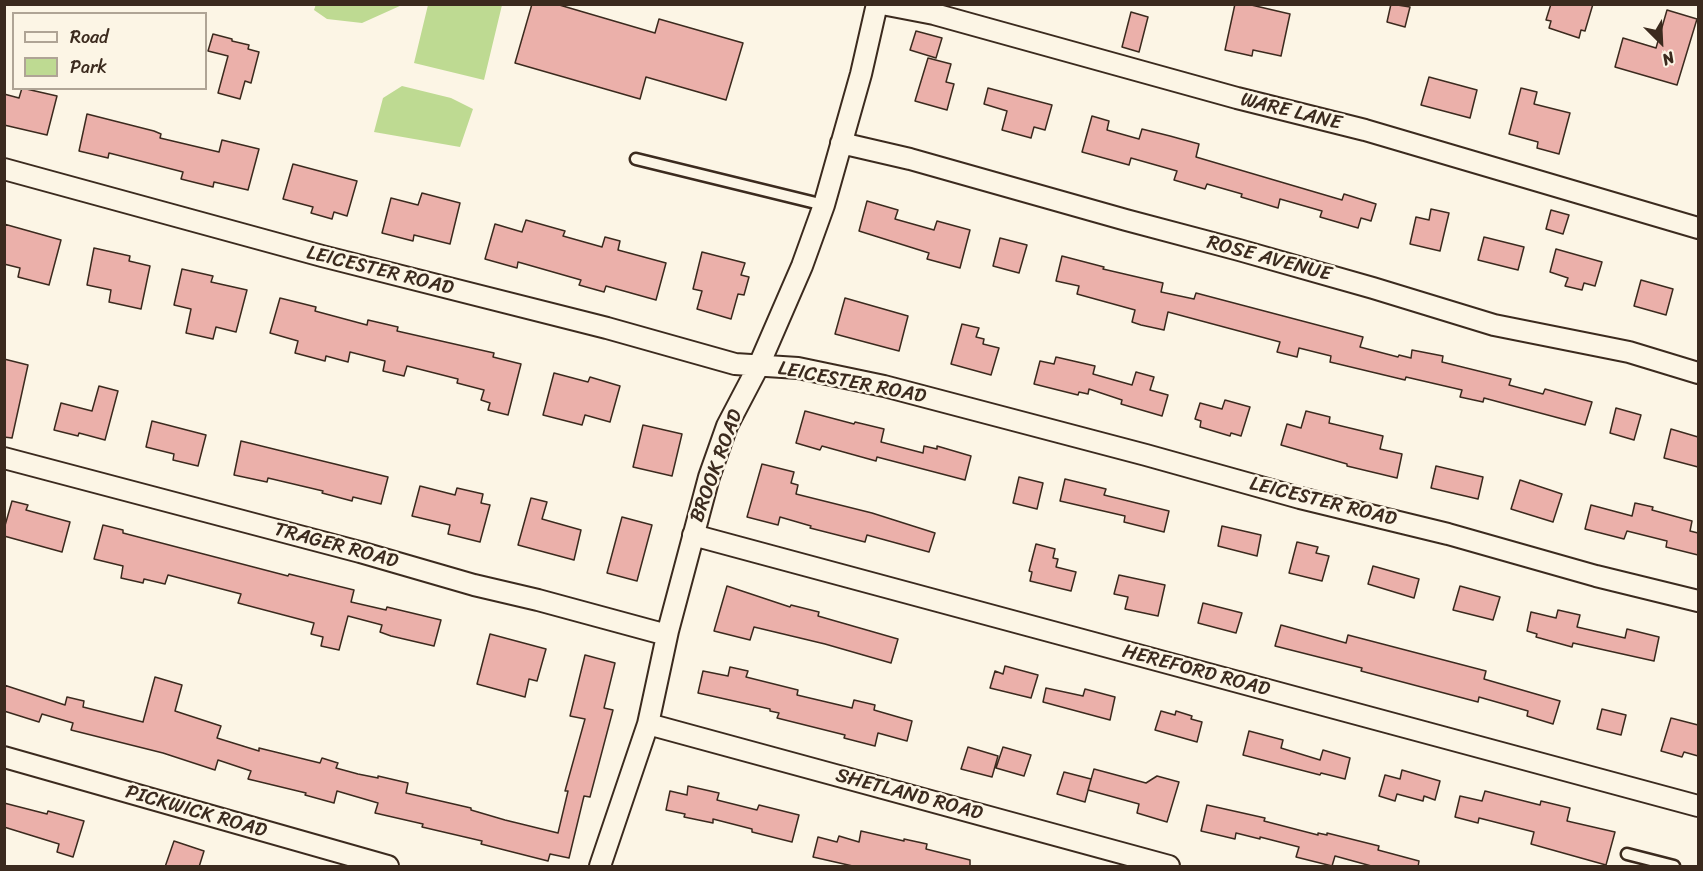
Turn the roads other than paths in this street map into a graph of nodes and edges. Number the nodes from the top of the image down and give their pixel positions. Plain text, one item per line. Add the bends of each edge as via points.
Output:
1 (879, 4) edge
2 (841, 143) junction
3 (636, 159) dead end
4 (4, 169) edge
5 (824, 205) junction
6 (1698, 228) edge
7 (759, 365) junction
8 (1698, 373) edge
9 (4, 458) edge
10 (693, 535) junction
11 (1698, 601) edge
12 (667, 635) junction
13 (648, 724) junction
14 (4, 758) edge
15 (1698, 806) edge
16 (1627, 854) dead end
17 (388, 867) edge
18 (600, 867) edge
19 (1169, 867) edge
20 (1674, 867) edge

1 - 2 street, BROOK ROAD
1 - 6 street, WARE LANE via 934,14 1365,130
2 - 5 street, BROOK ROAD
2 - 8 street, ROSE AVENUE via 1239,250 1494,325 1629,352
3 - 5 lane
4 - 7 street, LEICESTER ROAD via 322,256 735,363
5 - 7 street, BROOK ROAD
7 - 10 street, BROOK ROAD via 727,426
7 - 11 street, LEICESTER ROAD via 798,368 884,386
9 - 12 street, TRAGER ROAD
10 - 12 street, BROOK ROAD
10 - 15 street, HEREFORD ROAD
12 - 13 street, BROOK ROAD
13 - 18 street, BROOK ROAD
13 - 19 street, SHETLAND ROAD
14 - 17 street, PICKWICK ROAD
16 - 20 lane

